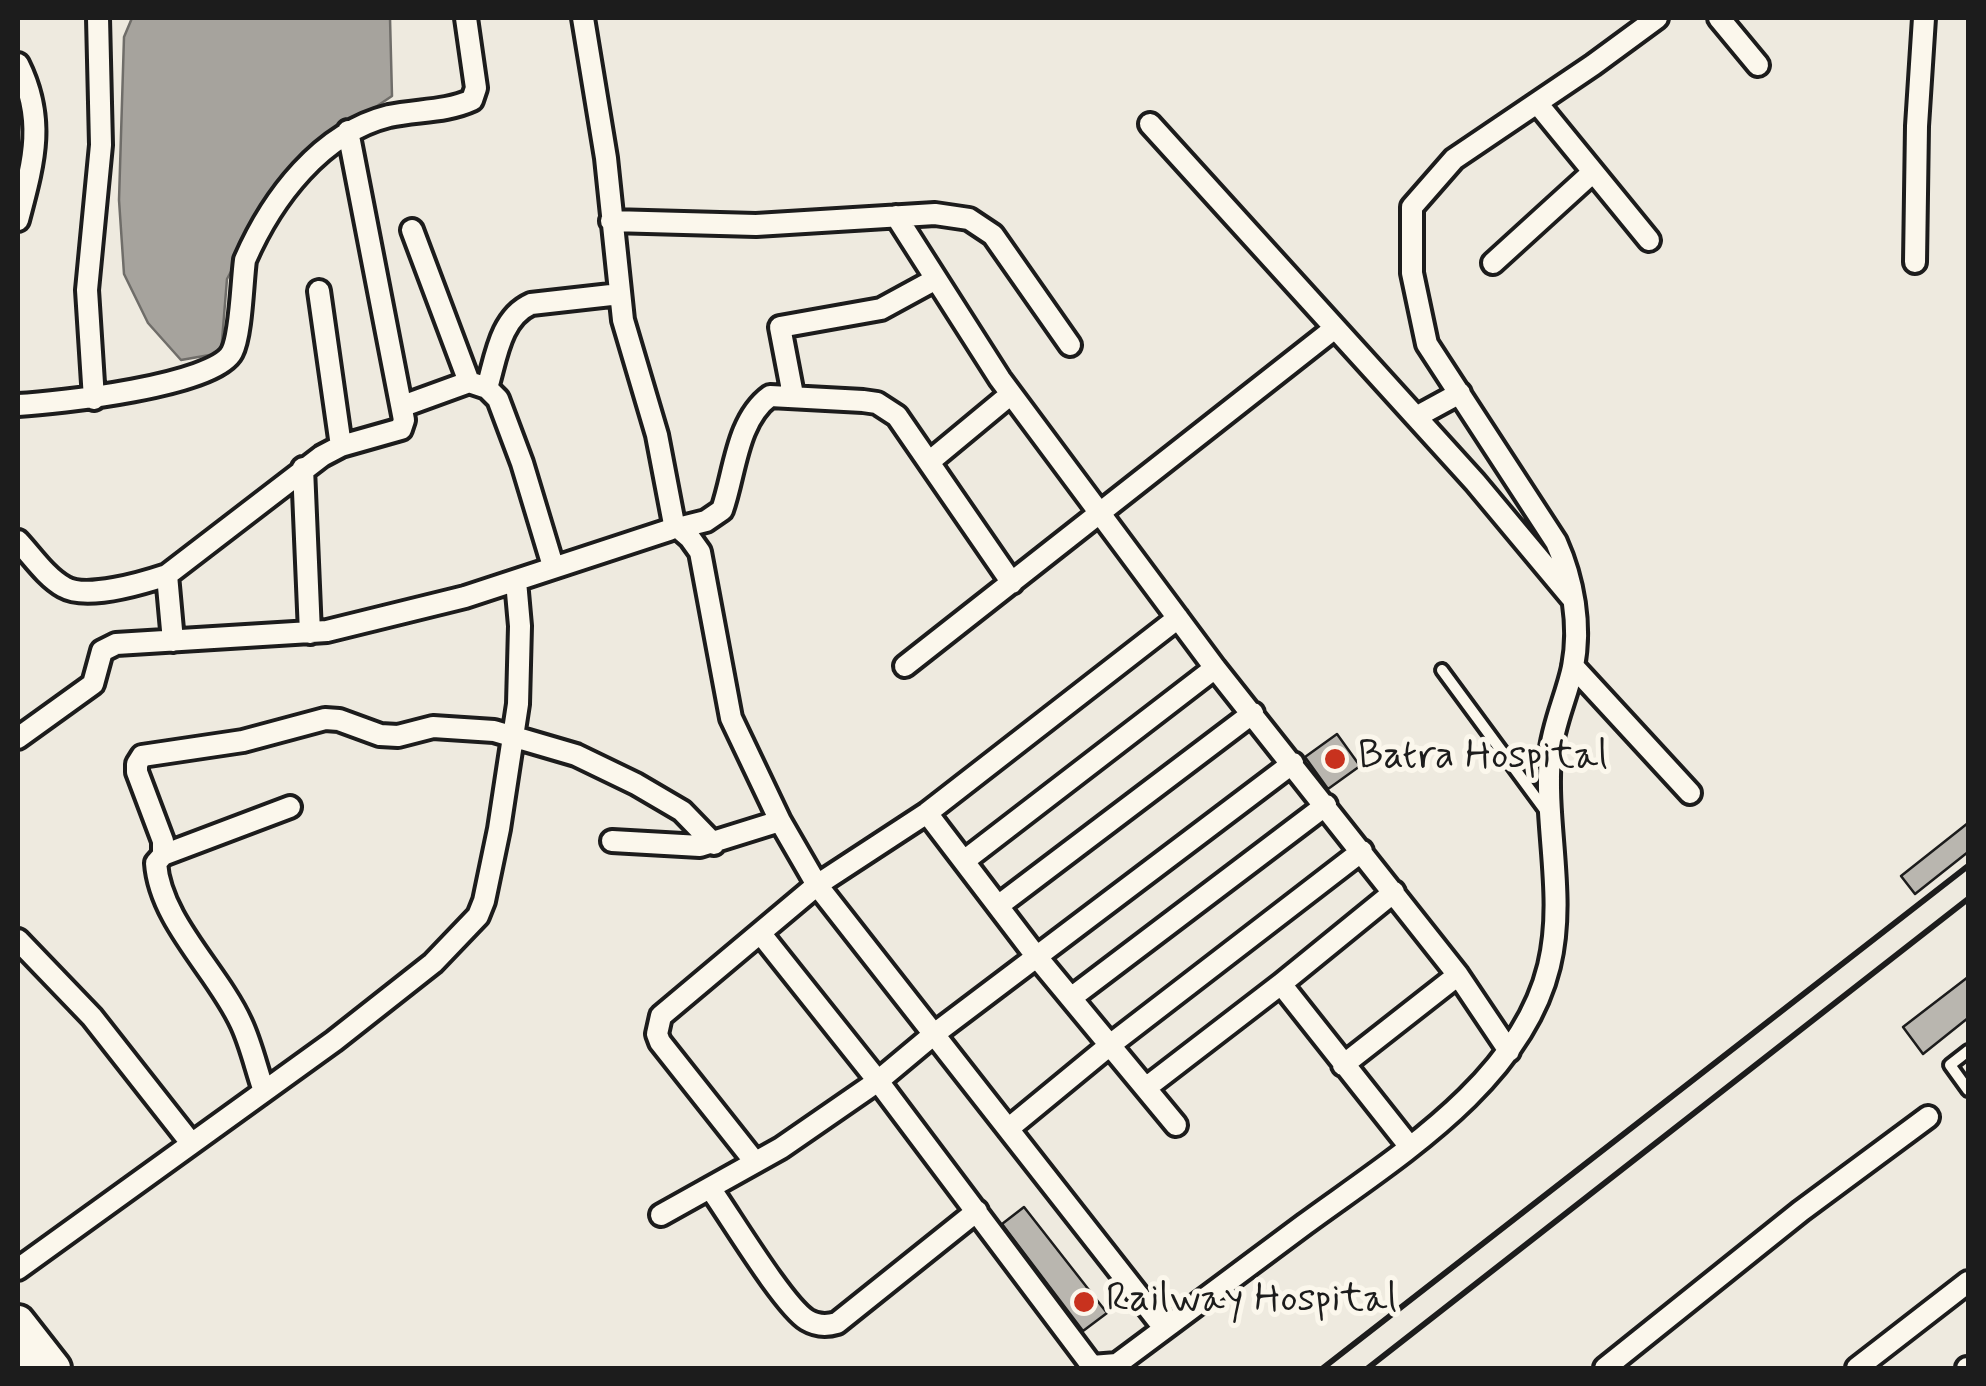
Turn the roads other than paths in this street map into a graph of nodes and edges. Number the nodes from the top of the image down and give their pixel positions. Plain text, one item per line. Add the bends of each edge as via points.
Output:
1 (98, 18) edge
2 (466, 18) edge
3 (583, 18) edge
4 (1656, 18) edge
5 (1719, 18) edge
6 (1924, 18) edge
7 (18, 64) edge
8 (1758, 66) dead end
9 (1537, 103) junction
10 (1150, 124) dead end
11 (348, 132) junction
12 (1593, 172) junction
13 (896, 216) junction
14 (18, 220) edge
15 (611, 221) junction
16 (412, 230) dead end
17 (1649, 240) dead end
18 (1915, 262) dead end
19 (1493, 263) dead end
20 (936, 280) junction
21 (319, 291) dead end
22 (620, 294) junction
23 (1334, 328) junction
24 (1070, 345) dead end
25 (478, 385) junction
26 (1012, 394) junction
27 (1460, 394) junction
28 (793, 395) junction
29 (94, 399) junction
30 (18, 405) edge
31 (404, 406) junction
32 (1416, 417) junction
33 (341, 446) junction
34 (928, 462) junction
35 (304, 468) junction
36 (1100, 513) junction
37 (676, 526) junction
38 (18, 541) edge
39 (553, 566) junction
40 (167, 575) junction
41 (516, 581) junction
42 (1012, 582) junction
43 (1574, 600) junction
44 (1178, 618) junction
45 (310, 634) junction
46 (173, 641) junction
47 (905, 666) dead end
48 (1573, 666) junction
49 (1216, 668) junction
50 (1442, 670) dead end
51 (1253, 713) junction
52 (512, 735) junction
53 (18, 738) edge
54 (1293, 763) junction
55 (1690, 793) dead end
56 (1326, 805) junction
57 (290, 806) dead end
58 (927, 812) junction
59 (1552, 819) junction
60 (780, 821) junction
61 (612, 842) dead end
62 (714, 844) junction
63 (1362, 851) junction
64 (164, 855) junction
65 (964, 861) junction
66 (817, 885) junction
67 (1394, 892) junction
68 (998, 906) junction
69 (762, 934) junction
70 (18, 940) edge
71 (1036, 956) junction
72 (1458, 975) junction
73 (1281, 984) junction
74 (1071, 998) junction
75 (933, 1035) junction
76 (1110, 1045) junction
77 (1509, 1051) junction
78 (1968, 1051) edge
79 (1344, 1065) junction
80 (878, 1080) junction
81 (1146, 1088) junction
82 (264, 1090) junction
83 (1968, 1090) edge
84 (1928, 1117) dead end
85 (1176, 1124) dead end
86 (1008, 1129) junction
87 (191, 1143) junction
88 (1410, 1147) junction
89 (755, 1162) junction
90 (710, 1188) junction
91 (977, 1211) junction
92 (661, 1215) dead end
93 (18, 1269) edge
94 (1968, 1282) edge
95 (18, 1322) edge
96 (1164, 1328) junction
97 (18, 1355) edge
98 (28, 1368) edge
99 (54, 1368) edge
100 (1605, 1368) edge
101 (1857, 1368) edge

1 - 29 street via 102,145 86,290
2 - 11 street via 472,100
3 - 15 street
4 - 9 street
5 - 8 street
6 - 18 street
7 - 14 street via 36,118
9 - 12 street
9 - 27 street via 1454,159 1412,208 1412,273 1427,344
10 - 23 street
11 - 29 street via 302,171 251,247 233,352 184,378
11 - 31 street
12 - 17 street
12 - 19 street
13 - 15 street via 756,226
13 - 20 street
13 - 24 street via 955,216 982,226
15 - 22 street
16 - 25 street
20 - 26 street
20 - 28 street via 881,309 780,326
21 - 33 street
22 - 25 street via 520,309
22 - 37 street
23 - 32 street
23 - 36 street
25 - 31 street
25 - 39 street via 498,399
26 - 34 street
26 - 36 street
27 - 32 street
27 - 43 street via 1556,542
28 - 34 street via 888,408
28 - 37 street via 770,396 754,414 718,516
29 - 30 street
31 - 33 street via 402,429
32 - 43 street
33 - 35 street
34 - 42 street
35 - 40 street
35 - 45 street
36 - 42 street
36 - 44 street
37 - 39 street
37 - 60 street via 700,552 731,718
38 - 40 street via 74,592
39 - 41 street
40 - 46 street
41 - 45 street
41 - 52 street via 520,643
42 - 47 street
43 - 48 street
44 - 49 street
44 - 58 street
45 - 46 street
46 - 53 street via 102,651 93,684
48 - 55 street
48 - 59 street via 1550,754
49 - 51 street
49 - 65 street
50 - 59 lane
51 - 54 street
51 - 68 street
52 - 62 street via 576,755 661,796
52 - 64 street via 448,726 380,735 324,719 243,741 142,756 137,772
52 - 82 street via 478,916 433,963
54 - 56 street
54 - 71 street
56 - 63 street
56 - 74 street
57 - 64 street
58 - 65 street
58 - 66 street
59 - 77 street via 1556,933 1548,970
60 - 62 street
60 - 66 street
61 - 62 street
63 - 67 street
63 - 76 street
64 - 82 street via 156,869 166,899 241,1022
65 - 68 street
66 - 69 street
66 - 75 street
67 - 72 street
67 - 73 street
68 - 71 street
69 - 80 street
69 - 89 street via 661,1016 657,1034
70 - 87 street via 92,1018
71 - 74 street
71 - 75 street
72 - 77 street
72 - 79 street
73 - 79 street
73 - 81 street
74 - 76 street
75 - 80 street
75 - 86 street
76 - 81 street
76 - 86 street
77 - 88 street
78 - 83 lane via 1950,1065
79 - 88 street
80 - 89 street
80 - 91 street
81 - 85 street
82 - 87 street
84 - 100 street
86 - 96 street
87 - 93 street
88 - 96 street
89 - 90 street
90 - 91 street via 789,1302 825,1326 838,1324
90 - 92 street
91 - 96 street via 1092,1366 1116,1364
94 - 101 street
95 - 99 main road
97 - 98 street

